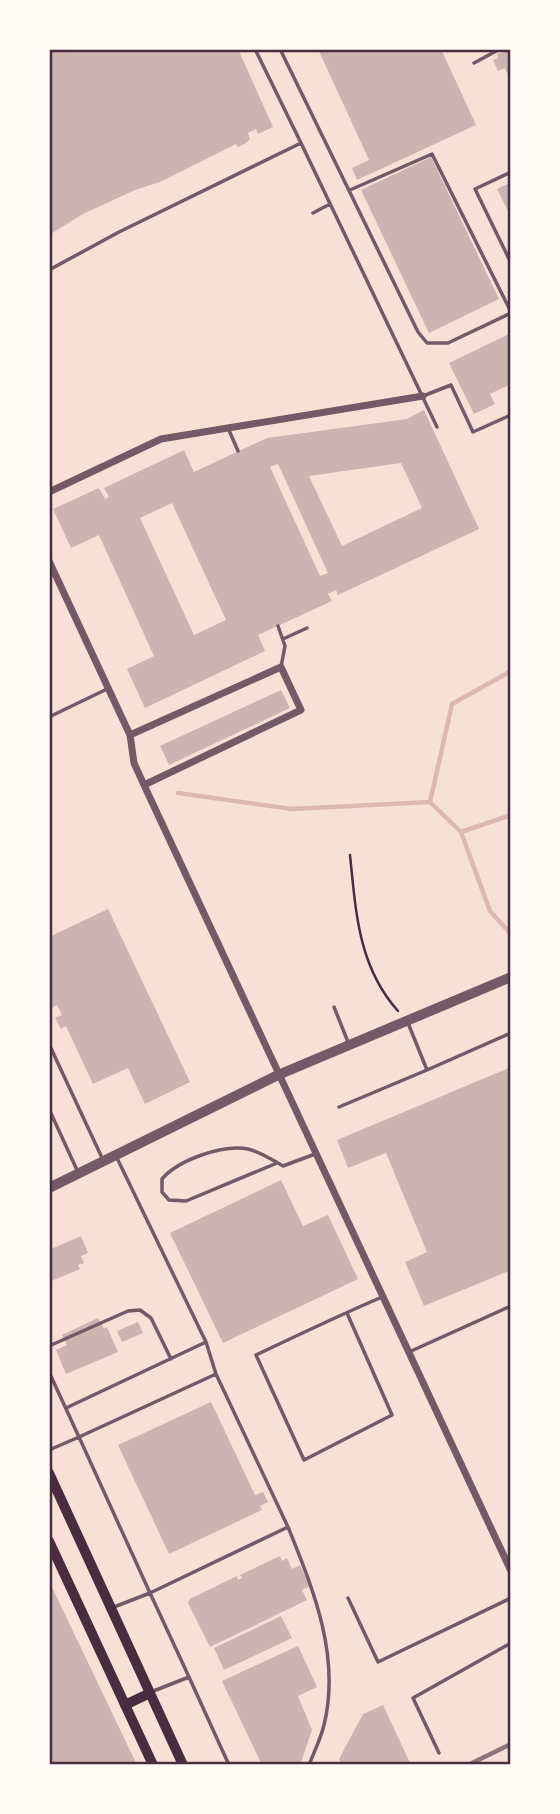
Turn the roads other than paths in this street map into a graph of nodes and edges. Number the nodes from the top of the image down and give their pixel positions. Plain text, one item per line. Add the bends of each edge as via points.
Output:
1 (255, 49) edge
2 (280, 49) edge
3 (500, 49) edge
4 (474, 63) dead end
5 (301, 143) junction
6 (511, 172) edge
7 (350, 190) junction
8 (330, 204) junction
9 (313, 213) dead end
10 (511, 263) edge
11 (49, 271) edge
12 (511, 312) edge
13 (423, 396) junction
14 (511, 415) edge
15 (437, 427) dead end
16 (228, 428) junction
17 (238, 451) dead end
18 (49, 492) edge
19 (49, 561) edge
20 (278, 626) dead end
21 (307, 628) dead end
22 (283, 639) junction
23 (281, 667) junction
24 (108, 689) junction
25 (49, 717) edge
26 (130, 735) junction
27 (144, 785) junction
28 (511, 977) edge
29 (334, 1007) dead end
30 (407, 1021) junction
31 (511, 1033) edge
32 (49, 1044) edge
33 (349, 1044) junction
34 (427, 1070) junction
35 (278, 1075) junction
36 (340, 1107) dead end
37 (49, 1109) edge
38 (317, 1153) junction
39 (116, 1154) junction
40 (103, 1160) junction
41 (277, 1163) junction
42 (78, 1173) junction
43 (49, 1188) edge
44 (382, 1297) junction
45 (511, 1306) edge
46 (346, 1313) junction
47 (206, 1342) junction
48 (49, 1346) edge
49 (407, 1353) junction
50 (171, 1359) junction
51 (49, 1372) edge
52 (216, 1374) junction
53 (66, 1408) junction
54 (79, 1437) junction
55 (49, 1450) edge
56 (49, 1472) edge
57 (288, 1527) junction
58 (50, 1546) edge
59 (511, 1571) edge
60 (150, 1593) junction
61 (348, 1598) dead end
62 (511, 1598) edge
63 (111, 1609) junction
64 (511, 1643) edge
65 (189, 1677) junction
66 (149, 1693) junction
67 (125, 1705) junction
68 (439, 1753) dead end
69 (153, 1765) edge
70 (183, 1765) edge
71 (229, 1765) edge
72 (309, 1765) edge

1 - 5 lane
2 - 7 lane
3 - 4 lane
5 - 8 lane
5 - 11 lane
6 - 10 lane via 475,189
7 - 12 lane via 427,343 448,343
7 - 12 lane via 432,154
8 - 9 lane
8 - 13 lane
13 - 14 lane via 451,385 473,432
13 - 15 lane
13 - 16 street
16 - 17 lane
16 - 18 street via 161,439
19 - 24 street
20 - 22 lane
21 - 22 lane
22 - 23 lane
23 - 26 street
23 - 27 street via 301,710
24 - 25 lane
24 - 26 street
26 - 27 street via 134,763
27 - 35 street
28 - 30 street
29 - 33 lane
30 - 33 street
30 - 34 lane
31 - 34 lane
32 - 40 lane
33 - 35 street
34 - 36 lane
35 - 38 street
35 - 39 street
37 - 42 lane
38 - 41 lane via 284,1166
38 - 44 street
39 - 40 street
39 - 47 lane
40 - 42 street
41 - 41 lane via 247,1149 227,1149 170,1169 162,1180 162,1192 169,1200 186,1201
42 - 43 street
44 - 46 lane
44 - 49 street
45 - 49 lane
46 - 46 lane via 256,1355 304,1460 392,1415
47 - 50 lane
47 - 52 lane
48 - 50 lane via 140,1310 151,1318
49 - 59 street
50 - 53 lane
51 - 53 lane
52 - 54 lane
52 - 57 lane
53 - 54 lane
54 - 55 lane
54 - 60 lane
56 - 63 main road
57 - 60 lane
57 - 72 lane via 316,1597 325,1636 328,1685 324,1725
58 - 67 main road
60 - 63 lane
60 - 65 lane
61 - 62 lane via 377,1662
63 - 66 main road
64 - 68 lane via 414,1698
65 - 66 lane
65 - 71 lane
66 - 67 main road
66 - 70 main road
67 - 69 main road

